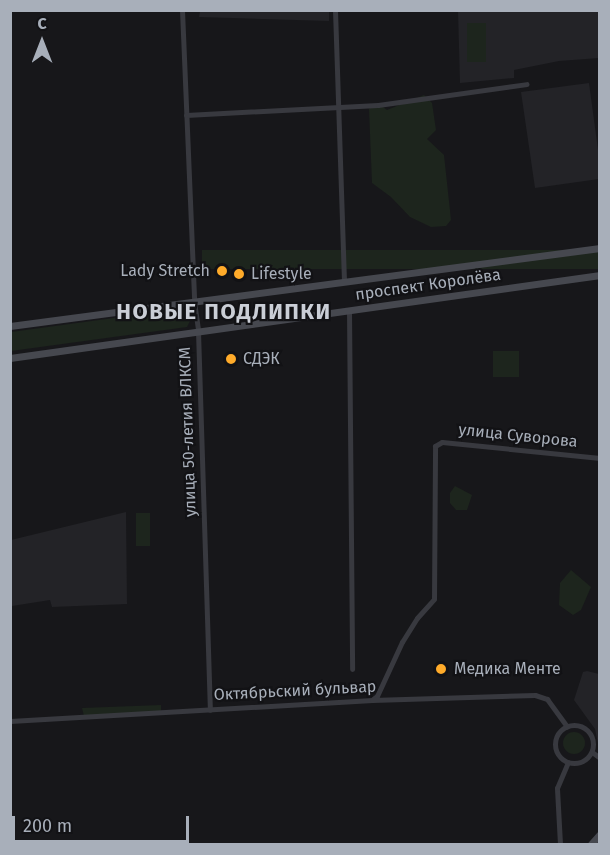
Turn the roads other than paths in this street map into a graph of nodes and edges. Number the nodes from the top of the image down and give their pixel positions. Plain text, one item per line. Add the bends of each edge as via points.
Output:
1 (182, 10) edge
2 (335, 10) edge
3 (527, 84) dead end
4 (339, 108) junction
5 (186, 115) junction
6 (600, 248) edge
7 (600, 275) edge
8 (344, 282) junction
9 (194, 301) junction
10 (349, 310) junction
11 (10, 326) edge
12 (198, 331) junction
13 (10, 358) edge
14 (600, 458) edge
15 (352, 669) dead end
16 (372, 700) junction
17 (210, 710) junction
18 (10, 721) edge
19 (567, 727) junction
20 (592, 752) junction
21 (600, 758) edge
22 (568, 762) junction
23 (600, 834) edge
24 (560, 844) edge
25 (591, 844) edge

1 - 5 street, улица 50-летия ВЛКСМ
2 - 4 street
3 - 4 street
4 - 5 street
4 - 8 street
5 - 9 street, улица 50-летия ВЛКСМ
6 - 8 main road, проспект Королёва
7 - 10 main road, проспект Королёва
8 - 9 main road, проспект Королёва
9 - 11 main road, проспект Королёва
9 - 12 street, улица 50-летия ВЛКСМ
10 - 12 main road, проспект Королёва
10 - 15 street
12 - 13 main road, проспект Королёва
12 - 17 street, улица 50-летия ВЛКСМ
14 - 16 street, улица Суворова via 442,442 435,446 434,599 409,631
16 - 17 street, Октябрьский бульвар
16 - 19 street, Октябрьский бульвар via 535,695 547,699
17 - 18 street, Октябрьский бульвар
19 - 20 street via 588,731
19 - 22 street via 557,737 556,746 557,753
20 - 21 street
20 - 22 street via 579,763
22 - 24 street via 557,788
23 - 25 main road

